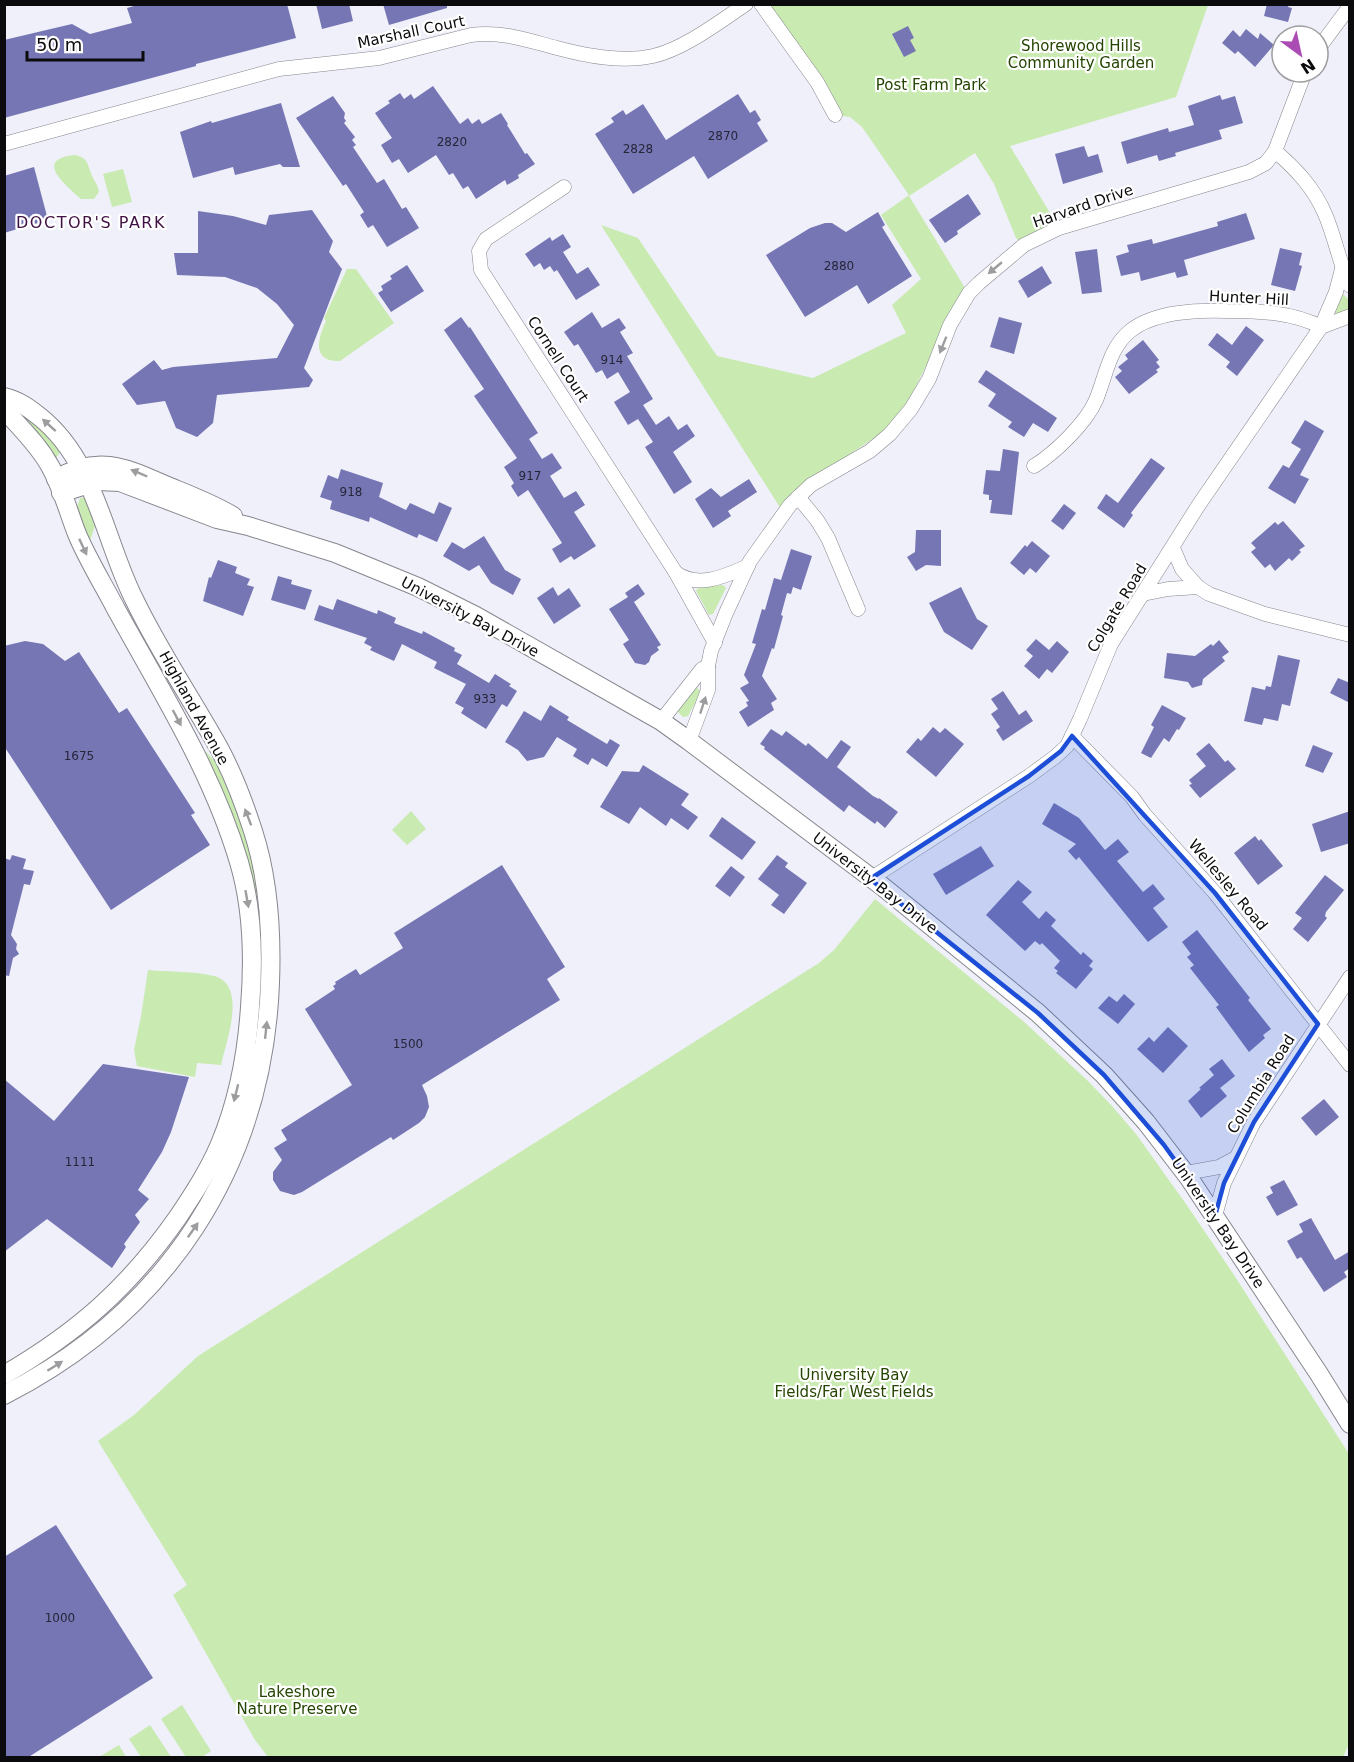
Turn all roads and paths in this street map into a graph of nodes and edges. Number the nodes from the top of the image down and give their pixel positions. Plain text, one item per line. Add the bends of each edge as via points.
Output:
1 (746, 4) edge
2 (761, 4) edge
3 (1350, 6) edge
4 (1330, 33) edge
5 (1300, 84) edge
6 (835, 115) dead end
7 (4, 144) edge
8 (1275, 151) junction
9 (564, 187) dead end
10 (1342, 269) junction
11 (1350, 286) edge
12 (1350, 316) edge
13 (1321, 327) junction
14 (4, 397) edge
15 (4, 409) edge
16 (1034, 466) dead end
17 (81, 467) junction
18 (88, 484) junction
19 (59, 486) junction
20 (798, 497) junction
21 (248, 526) junction
22 (1173, 548) junction
23 (748, 566) junction
24 (676, 573) junction
25 (1198, 587) junction
26 (1143, 594) junction
27 (858, 609) dead end
28 (1350, 635) edge
29 (714, 643) junction
30 (708, 666) junction
31 (661, 721) junction
32 (1072, 736) junction
33 (689, 741) junction
34 (870, 879) junction
35 (1350, 976) edge
36 (1318, 1024) junction
37 (1350, 1065) edge
38 (1236, 1158) junction
39 (1186, 1173) junction
40 (1215, 1216) junction
41 (4, 1375) edge
42 (4, 1395) edge
43 (1350, 1424) edge

1 - 7 street, Marshall Court via 686,42 655,56 606,57 518,36 484,33 379,58 279,69
2 - 6 street via 817,82
3 - 4 street
5 - 8 street, Harvard Drive
8 - 10 street via 1302,175 1317,198
8 -> 20 street, Harvard Drive via 1266,163 1249,172 1059,228 1024,244 969,293 929,379 890,434
9 - 24 street, Cornell Court via 486,239 479,254 481,270
10 - 11 street
10 - 13 street, Colgate Road
12 - 13 street
13 - 16 street, Hunter Hill via 1290,316 1234,311 1186,312 1142,323 1119,344 1095,401 1084,417 1051,455
13 - 22 street, Colgate Road
17 -> 14 street via 50,425 14,399
15 - 19 street via 40,450
17 - 18 street, Highland Avenue
17 - 19 street, University Bay Drive
21 -> 17 street, University Bay Drive via 218,507 126,468
18 - 19 street, University Bay Drive
18 - 21 street, University Bay Drive via 111,480 128,484 211,517
42 -> 18 street, Highland Avenue via 53,1368 95,1338 140,1297 178,1252 215,1196 242,1136 260,1076 267,1032 269,911 252,829 223,757 134,599
19 -> 41 street, Highland Avenue via 90,561 218,801 247,894 252,955 249,1028 220,1144 198,1187 166,1234 118,1291 79,1325
20 - 23 street, Harvard Drive
20 - 27 street via 828,538
21 - 31 street, University Bay Drive via 335,553 418,587
22 - 25 street via 1182,569
22 - 26 street, Colgate Road
23 - 24 street via 718,579 687,579
23 - 29 street, Harvard Drive
24 - 29 street, Cornell Court
25 - 26 street
25 - 28 street via 1266,614
26 - 32 street, Colgate Road via 1111,644
29 - 30 street, Harvard Drive
30 - 31 street, Harvard Drive
33 -> 30 street, Harvard Drive via 708,690
31 - 33 street, University Bay Drive
32 - 34 street, Colgate Road via 1061,751 1029,776
32 - 36 street, Wellesley Road via 1132,797 1215,893
33 - 34 street, University Bay Drive
34 - 39 street, University Bay Drive via 1046,1021 1104,1075
35 - 36 street, Columbia Road
36 - 37 street, Wellesley Road
36 - 38 street, Columbia Road via 1254,1122
38 - 39 street via 1213,1169
38 - 40 street, Columbia Road
39 - 40 street, University Bay Drive
40 - 43 street, University Bay Drive

